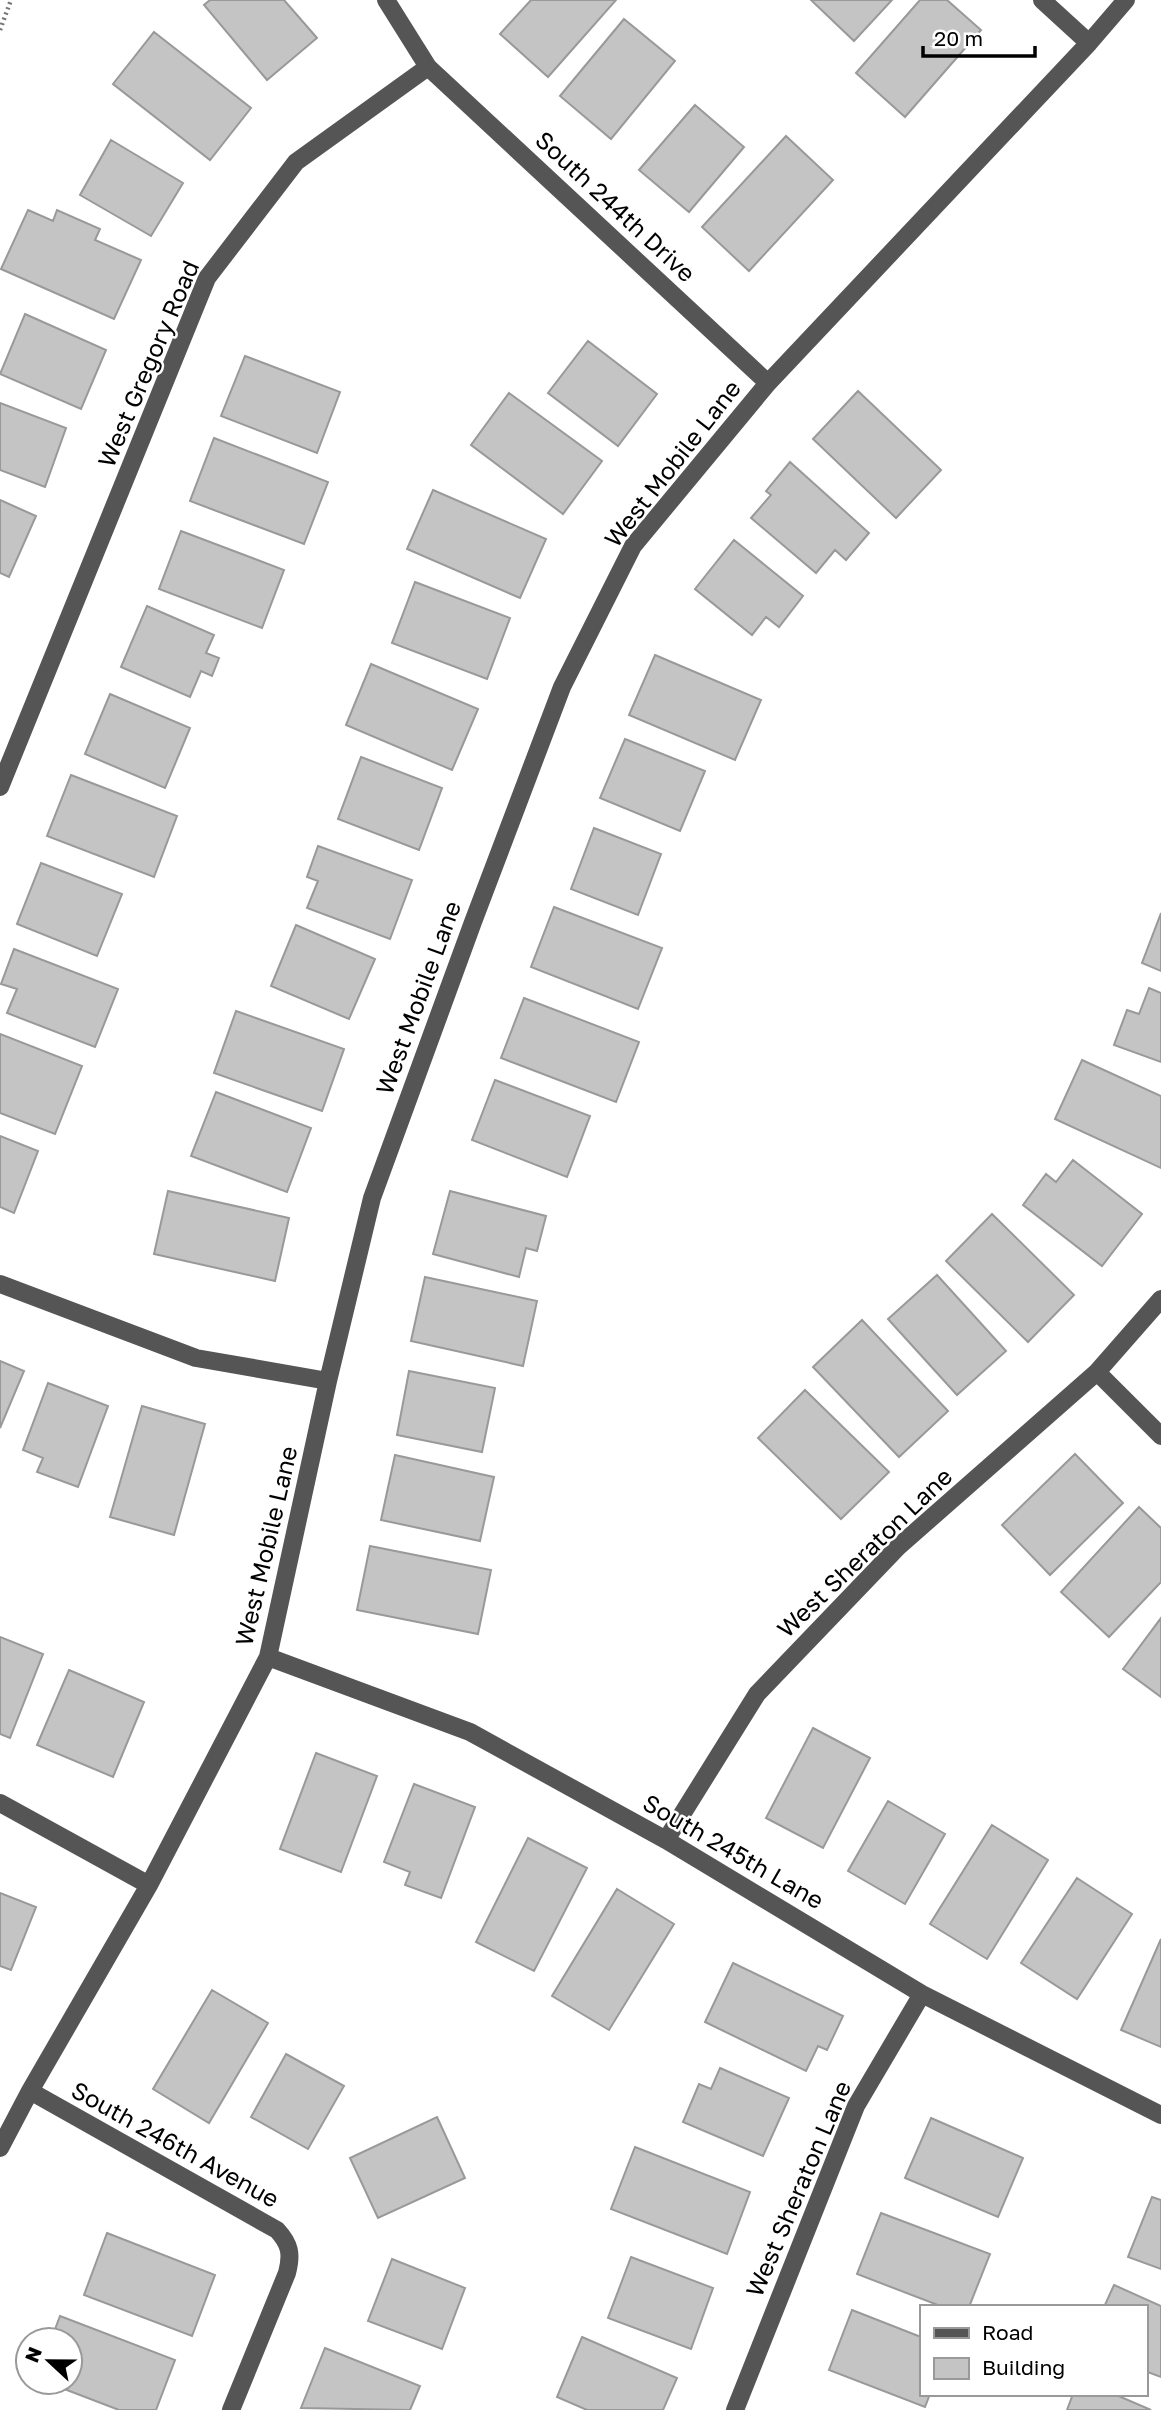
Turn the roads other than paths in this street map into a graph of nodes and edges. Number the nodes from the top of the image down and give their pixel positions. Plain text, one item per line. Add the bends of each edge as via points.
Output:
1 (386, 0) edge
2 (1042, 0) edge
3 (1126, 0) edge
4 (1089, 43) junction
5 (428, 67) junction
6 (768, 383) junction
7 (0, 787) edge
8 (0, 1284) edge
9 (1161, 1300) edge
10 (1097, 1372) junction
11 (328, 1381) junction
12 (1161, 1436) edge
13 (268, 1657) junction
14 (0, 1803) edge
15 (666, 1840) junction
16 (149, 1885) junction
17 (922, 1994) junction
18 (30, 2091) junction
19 (1161, 2115) edge
20 (0, 2148) edge
21 (231, 2410) edge
22 (735, 2410) edge

1 - 5 street
2 - 4 street
3 - 4 street, West Mobile Lane
4 - 6 street, West Mobile Lane
5 - 6 street, South 244th Drive
5 - 7 street, West Gregory Road via 296,162 207,278
6 - 11 street, West Mobile Lane via 633,546 562,687 372,1198
8 - 11 street via 196,1358
9 - 10 street, West Sheraton Lane
10 - 12 street
10 - 15 street, West Sheraton Lane via 898,1547 757,1694
11 - 13 street, West Mobile Lane
13 - 15 street, South 245th Lane via 470,1732
13 - 16 street, West Mobile Lane
14 - 16 street
15 - 17 street, South 245th Lane
16 - 18 street, West Mobile Lane
17 - 19 street, South 245th Lane
17 - 22 street, West Sheraton Lane via 856,2106
18 - 20 street, West Mobile Lane
18 - 21 street, South 246th Avenue via 277,2230 290,2248 287,2273

